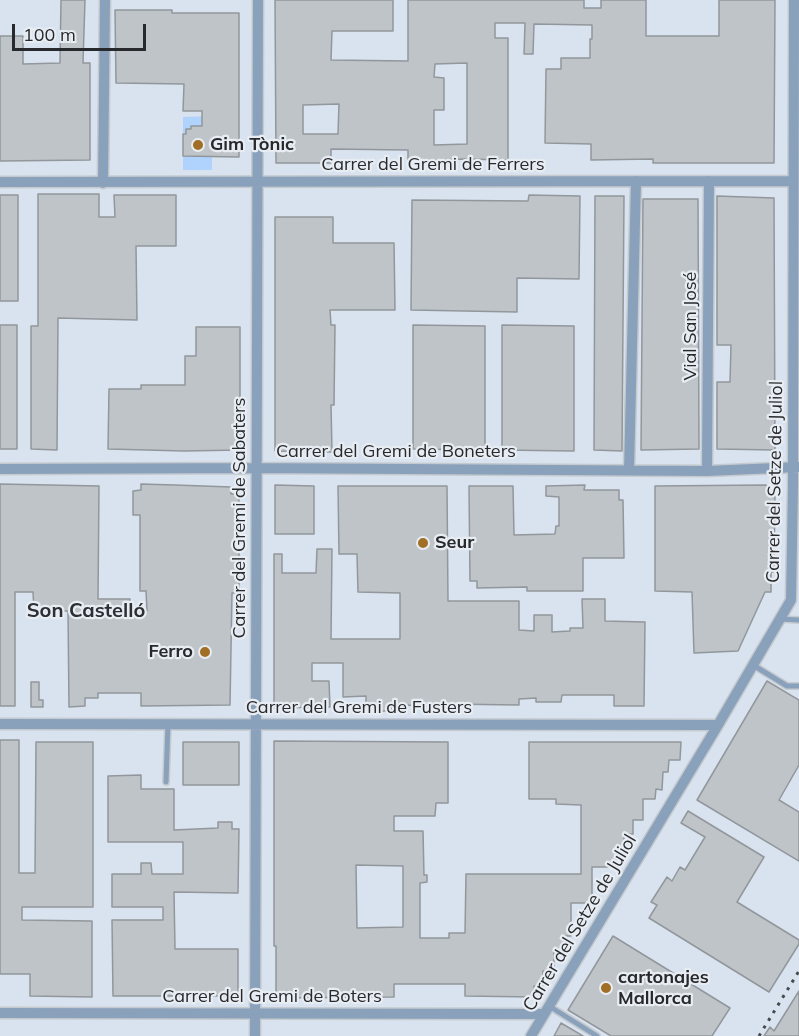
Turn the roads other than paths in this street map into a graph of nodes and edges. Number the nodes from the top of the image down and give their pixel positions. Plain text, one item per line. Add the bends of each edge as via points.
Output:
1 (105, 0) edge
2 (258, 0) edge
3 (794, 0) edge
4 (257, 181) junction
5 (636, 181) junction
6 (709, 181) junction
7 (793, 181) junction
8 (0, 182) edge
9 (103, 183) junction
10 (796, 332) edge
11 (796, 467) edge
12 (256, 468) junction
13 (0, 469) edge
14 (630, 470) junction
15 (707, 471) junction
16 (796, 485) edge
17 (795, 552) edge
18 (779, 619) junction
19 (799, 620) edge
20 (753, 665) junction
21 (799, 686) edge
22 (0, 724) edge
23 (168, 724) junction
24 (256, 724) junction
25 (718, 725) junction
26 (166, 782) dead end
27 (547, 1010) junction
28 (0, 1013) edge
29 (255, 1013) junction
30 (255, 1036) edge
31 (531, 1036) edge
32 (597, 1036) edge

1 - 9 street
2 - 4 street, Carrer del Gremi de Sabaters
3 - 7 street, Carrer del Setze de Juliol
4 - 5 street, Carrer del Gremi de Ferrers
4 - 9 street, Carrer del Gremi de Ferrers
4 - 12 street, Carrer del Gremi de Sabaters
5 - 6 street, Carrer del Gremi de Ferrers
5 - 14 street
6 - 7 street, Carrer del Gremi de Ferrers
6 - 15 street, Vial San José
7 - 10 street, Carrer del Setze de Juliol
8 - 9 street, Carrer del Gremi de Ferrers
10 - 11 street, Carrer del Setze de Juliol
11 - 15 street, Carrer del Gremi de Boneters
11 - 16 street, Carrer del Setze de Juliol
12 - 13 street, Carrer del Gremi de Boneters
12 - 14 street, Carrer del Gremi de Boneters
12 - 24 street, Carrer del Gremi de Sabaters
14 - 15 street, Carrer del Gremi de Boneters
16 - 17 street, Carrer del Setze de Juliol
17 - 18 street, Carrer del Setze de Juliol via 790,600
18 - 19 lane
18 - 20 street, Carrer del Setze de Juliol
20 - 21 lane via 787,686
20 - 25 street, Carrer del Setze de Juliol
22 - 23 street, Carrer del Gremi de Fusters
23 - 24 street, Carrer del Gremi de Fusters
23 - 26 lane
24 - 25 street, Carrer del Gremi de Fusters
24 - 29 street, Carrer del Gremi de Sabaters
25 - 27 street, Carrer del Setze de Juliol
27 - 29 street, Carrer del Gremi de Boters
27 - 31 street, Carrer del Setze de Juliol
27 - 32 lane
28 - 29 street, Carrer del Gremi de Boters
29 - 30 street, Carrer del Gremi de Sabaters

